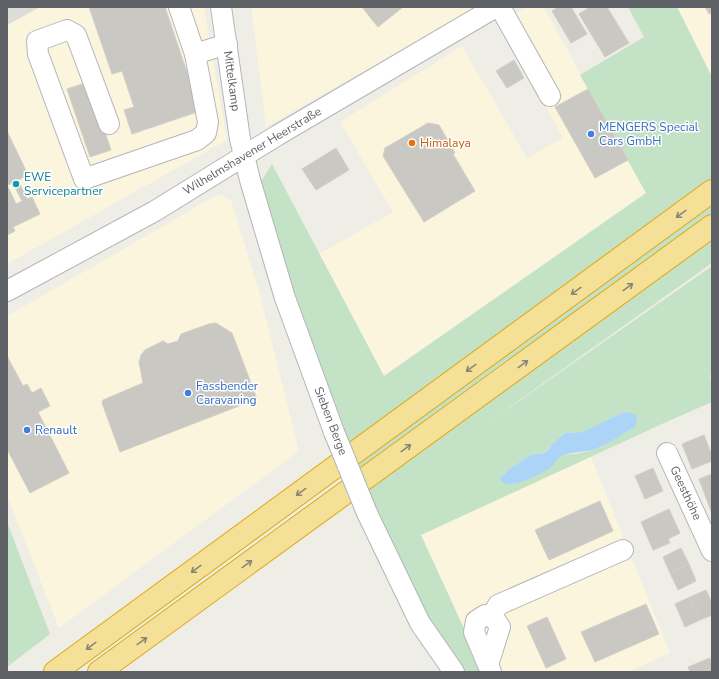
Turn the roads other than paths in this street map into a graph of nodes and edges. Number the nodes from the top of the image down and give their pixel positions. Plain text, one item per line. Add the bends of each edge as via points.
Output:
1 (179, 7) edge
2 (221, 7) edge
3 (496, 7) edge
4 (500, 7) edge
5 (227, 44) junction
6 (195, 54) junction
7 (550, 96) dead end
8 (109, 124) dead end
9 (244, 155) junction
10 (712, 191) edge
11 (712, 226) edge
12 (7, 291) edge
13 (667, 453) dead end
14 (708, 531) edge
15 (623, 550) dead end
16 (712, 551) edge
17 (490, 669) edge
18 (55, 672) edge
19 (99, 672) edge
20 (454, 672) edge

1 - 6 street
2 - 5 street, Mittelkamp
3 - 9 street, Wilhelmshavener Heerstraße
4 - 7 street
5 - 6 street
5 - 9 street, Mittelkamp
6 - 8 street via 208,122 206,133 197,140 84,179 38,54 38,41 67,30 76,35
9 - 12 street, Wilhelmshavener Heerstraße via 155,211
9 - 20 street, Sieben Berge, bridge via 285,298 334,432 368,513 420,623
10 -> 18 highway
19 -> 11 highway
13 - 14 street, Geesthöhe
14 - 16 street, Geesthöhe
15 - 17 street via 498,605 492,616 500,627

